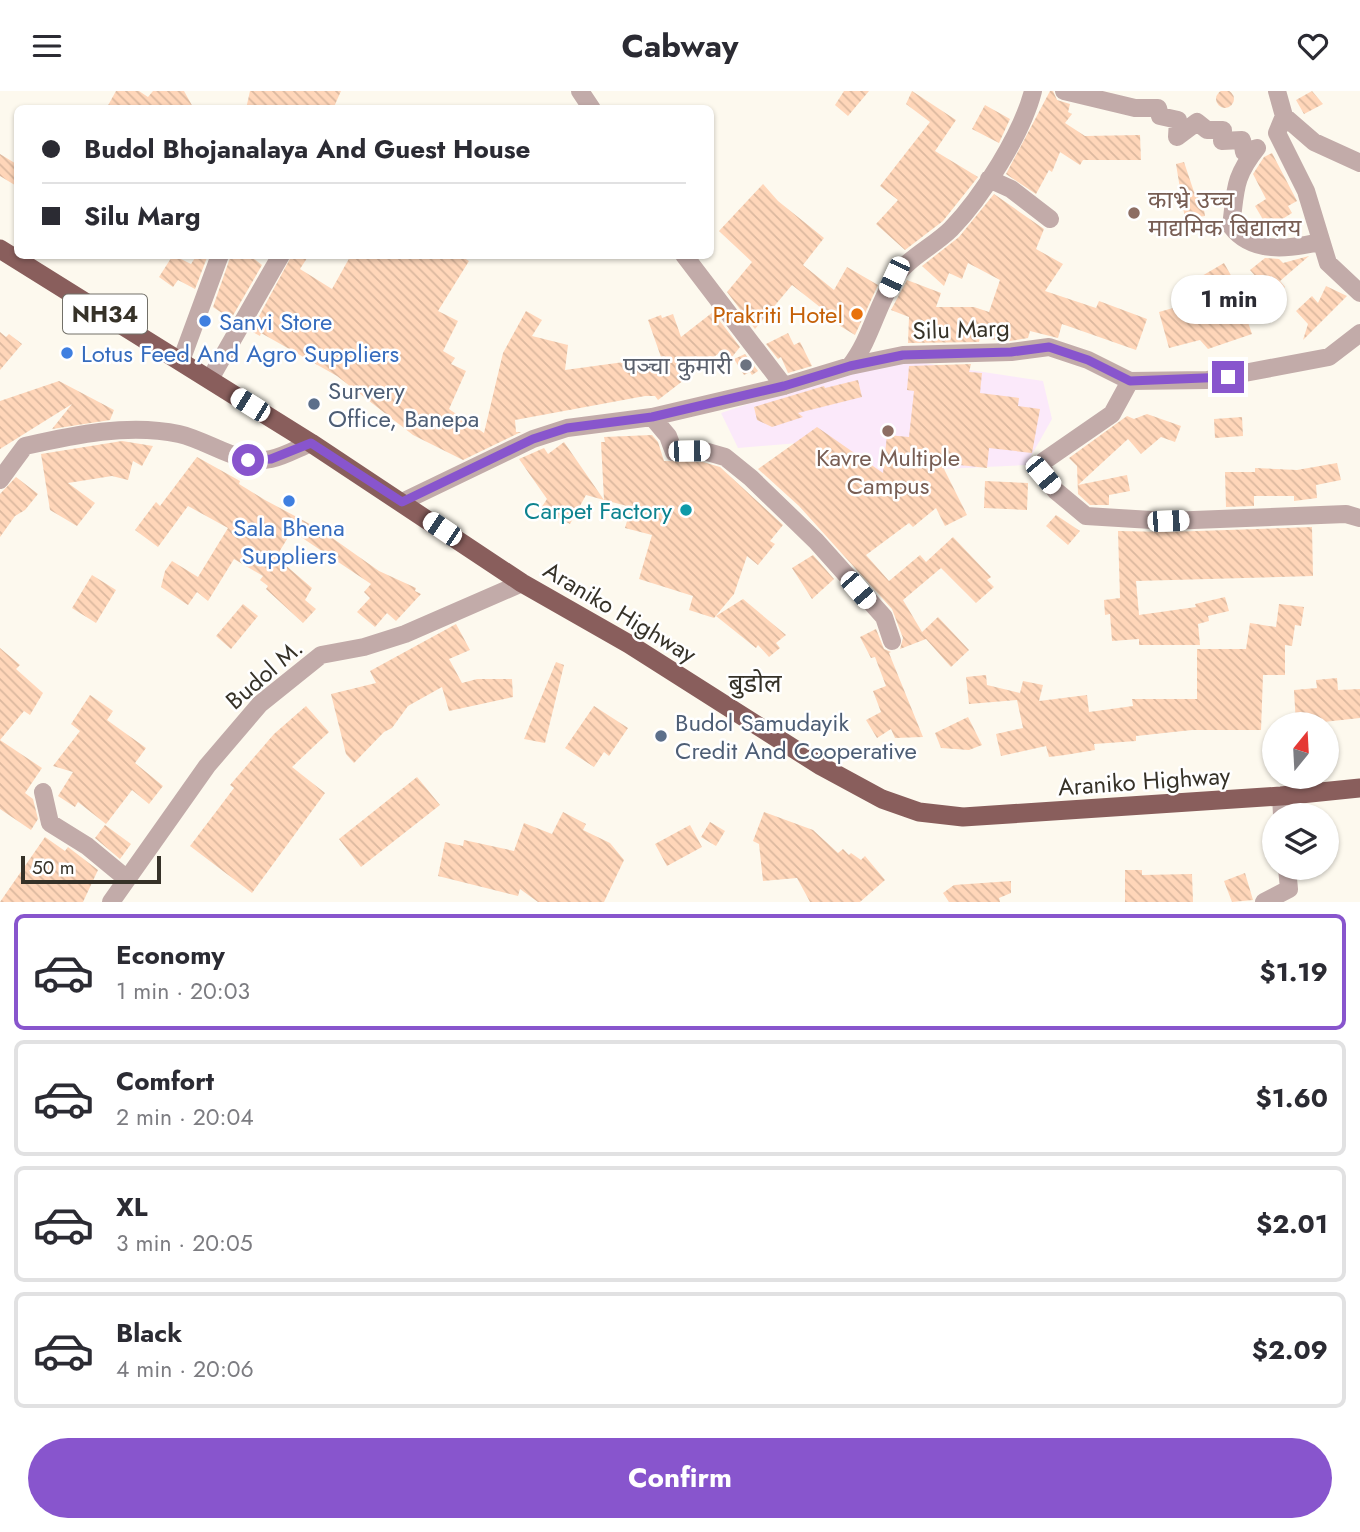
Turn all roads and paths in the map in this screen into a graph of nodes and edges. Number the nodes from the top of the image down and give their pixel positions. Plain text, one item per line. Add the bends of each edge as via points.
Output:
1 (1033, 91) edge
2 (1064, 91) edge
3 (1277, 91) edge
4 (1284, 116) junction
5 (1360, 163) edge
6 (989, 179) junction
7 (1050, 219) dead end
8 (1320, 242) junction
9 (16, 259) edge
10 (219, 259) edge
11 (279, 259) edge
12 (687, 259) edge
13 (1360, 293) edge
14 (1360, 333) edge
15 (181, 361) junction
16 (850, 366) junction
17 (210, 379) junction
18 (1130, 381) junction
19 (784, 386) junction
20 (652, 417) junction
21 (311, 443) junction
22 (0, 480) edge
23 (402, 502) junction
24 (1360, 518) edge
25 (522, 583) junction
26 (892, 641) dead end
27 (1360, 787) edge
28 (43, 792) dead end
29 (1294, 803) edge
30 (1262, 807) edge
31 (127, 880) junction
32 (1288, 880) edge
33 (111, 902) edge
34 (1264, 902) edge

1 - 6 street
2 - 8 street via 1135,108 1158,108 1160,116 1178,120 1177,137 1197,122 1207,130 1223,130 1222,141 1242,140 1244,152 1257,148 1233,188 1231,226 1241,239 1284,250
3 - 4 street
4 - 5 street via 1314,142
4 - 8 street via 1278,133 1306,191
6 - 7 street via 1011,189
6 - 16 street via 951,230 894,277 864,347
8 - 13 street via 1328,263
9 - 15 highway, Araniko Highway / NH34
10 - 15 street
11 - 17 street
12 - 19 street
14 - 18 street, Silu Marg via 1329,357 1260,372 1207,380
15 - 17 highway, Araniko Highway / NH34
16 - 18 street, Silu Marg via 903,355 1049,347
16 - 19 street, Silu Marg
17 - 21 highway, Araniko Highway / NH34
18 - 24 street via 1112,414 1044,461 1043,475 1086,516 1168,521 1346,514
19 - 20 street, Silu Marg
20 - 23 street, Silu Marg via 567,428 533,439
20 - 26 street via 674,451 704,451 725,457 751,478 884,617
21 - 22 street via 271,459 248,460 180,434 133,429 66,436 25,446
21 - 23 highway, Araniko Highway / NH34
23 - 25 highway, Araniko Highway / NH34
25 - 30 highway, Araniko Highway / NH34 via 821,766 882,799 919,812 962,817
25 - 31 street, Budol M. via 405,634 321,655 251,714 207,766
27 - 29 highway, Araniko Highway / NH34
28 - 31 street via 50,823 87,846
31 - 33 street, Budol M.
32 - 34 street via 1289,889

